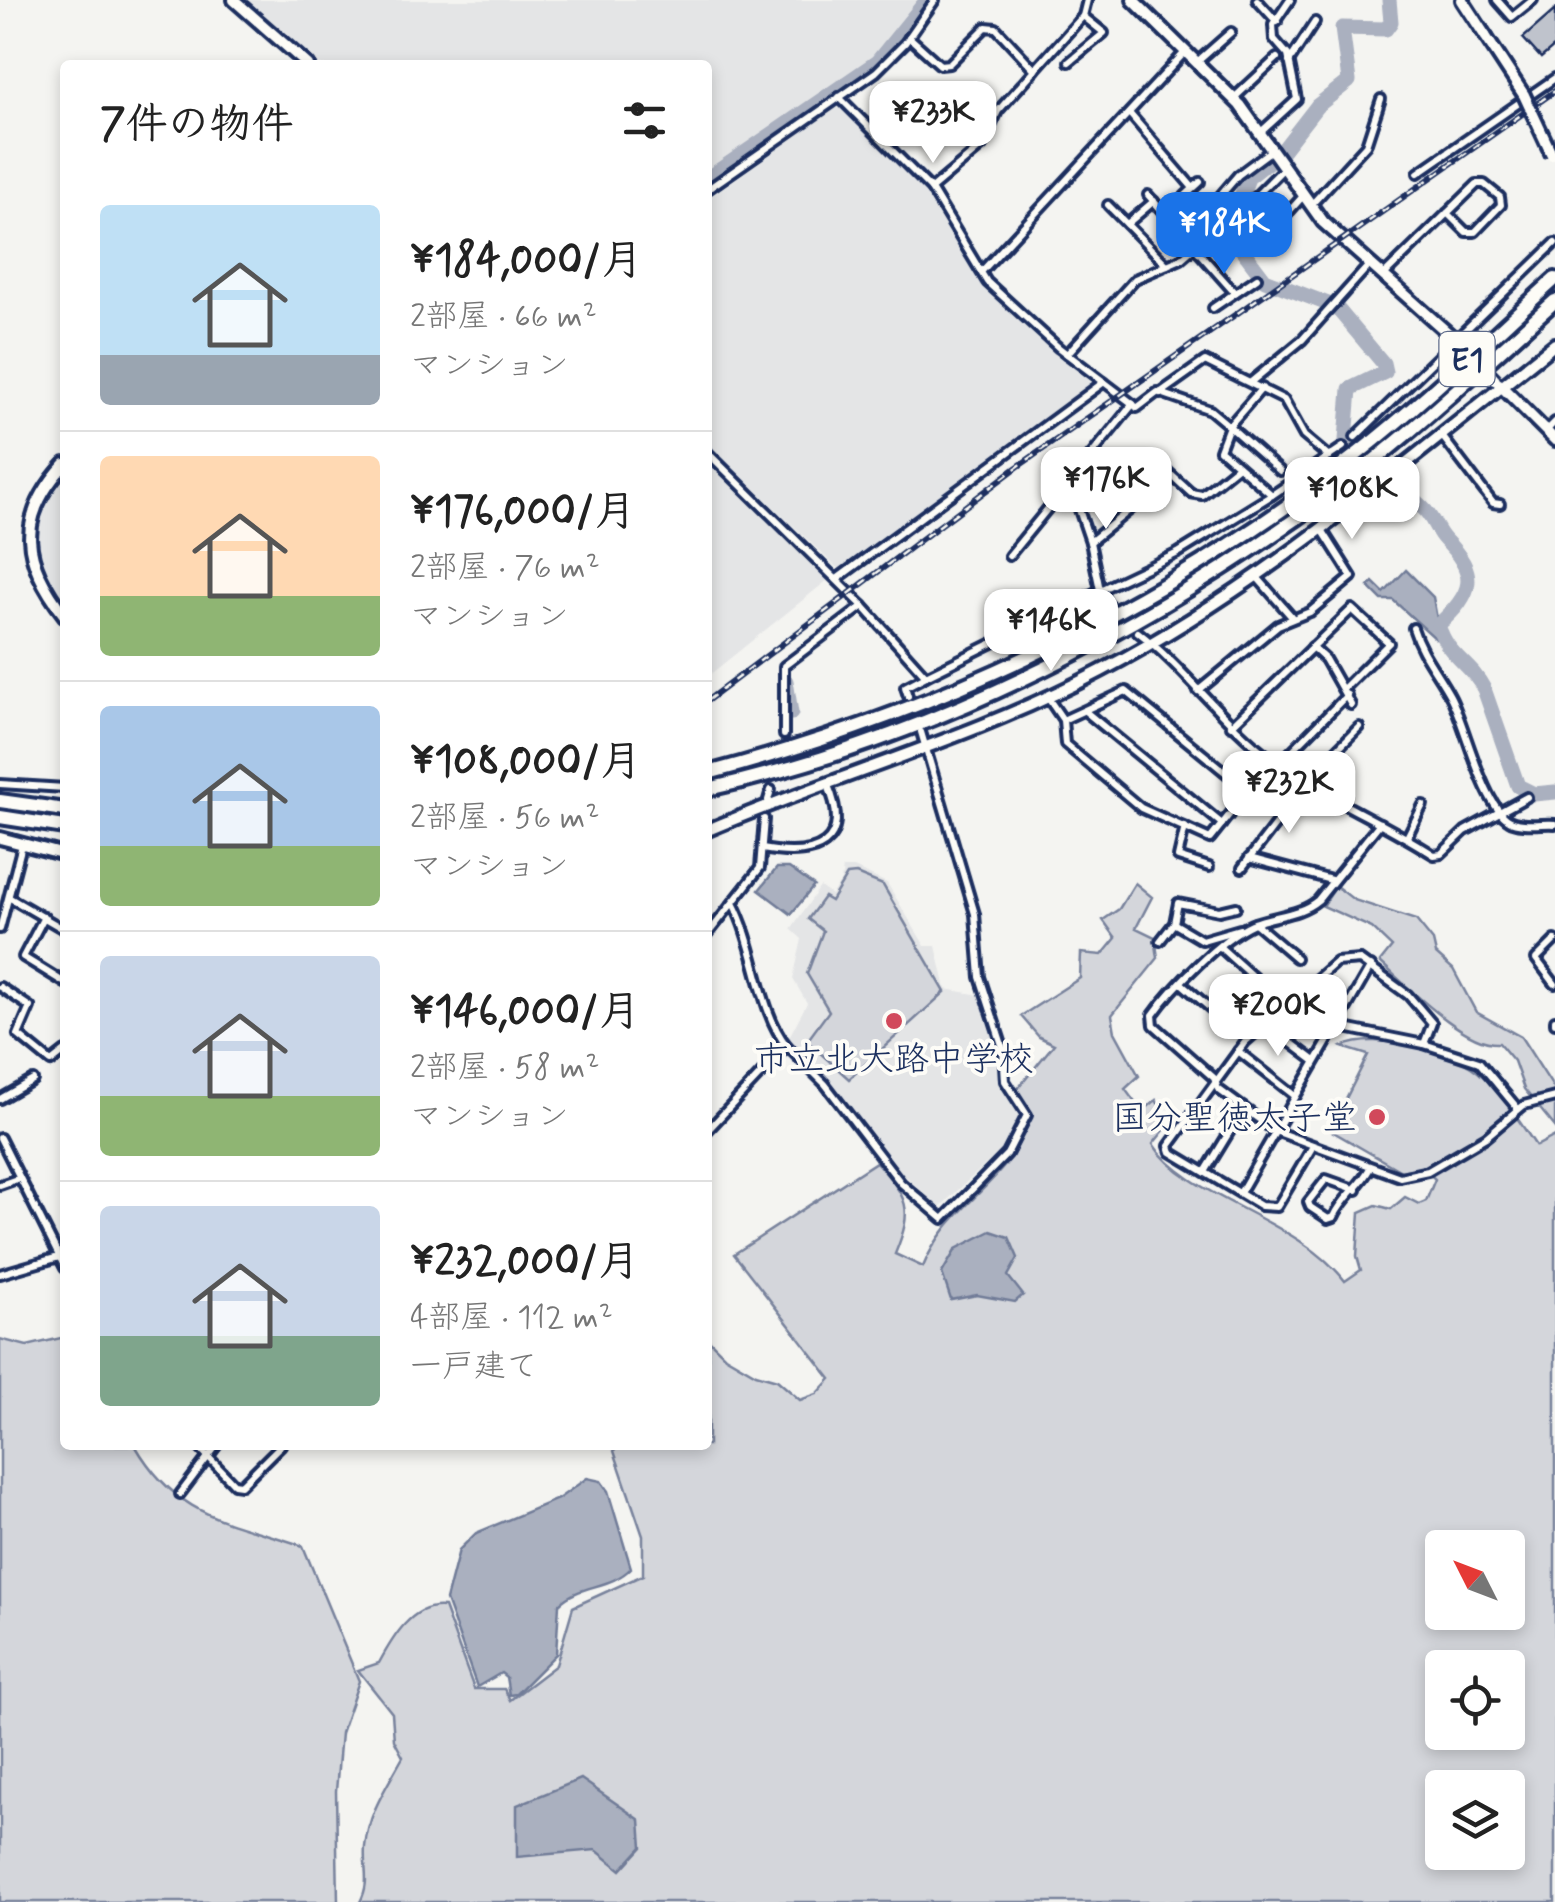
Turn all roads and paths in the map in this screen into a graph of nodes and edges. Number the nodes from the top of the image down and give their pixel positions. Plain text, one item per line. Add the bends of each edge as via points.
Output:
1 (234, 0) edge
2 (935, 0) edge
3 (1087, 0) edge
4 (1133, 0) edge
5 (1257, 0) edge
6 (1290, 0) edge
7 (1462, 0) edge
8 (1498, 0) edge
9 (1533, 0) edge
10 (1083, 16) junction
11 (1277, 22) junction
12 (1315, 22) dead end
13 (1230, 32) dead end
14 (909, 37) junction
15 (1186, 51) junction
16 (1277, 58) dead end
17 (302, 60) edge
18 (1068, 62) dead end
19 (1197, 62) junction
20 (1290, 62) junction
21 (1035, 70) junction
22 (1555, 78) edge
23 (839, 97) junction
24 (1233, 98) junction
25 (1381, 98) dead end
26 (1129, 113) junction
27 (1262, 131) junction
28 (1279, 156) junction
29 (1554, 160) edge
30 (1418, 173) dead end
31 (1200, 182) dead end
32 (712, 186) edge
33 (1193, 188) junction
34 (931, 189) junction
35 (1184, 196) dead end
36 (1308, 199) junction
37 (1250, 201) dead end
38 (1216, 202) dead end
39 (1108, 205) dead end
40 (1447, 214) junction
41 (1127, 224) junction
42 (1268, 235) dead end
43 (1555, 244) edge
44 (1196, 246) junction
45 (1371, 264) junction
46 (1167, 265) junction
47 (983, 270) junction
48 (1384, 275) junction
49 (1256, 278) dead end
50 (1555, 279) edge
51 (1234, 292) junction
52 (1555, 301) edge
53 (1214, 308) dead end
54 (1456, 340) junction
55 (1555, 344) edge
56 (1067, 354) junction
57 (1104, 382) junction
58 (1250, 382) junction
59 (1498, 383) junction
60 (1262, 388) junction
61 (1160, 393) junction
62 (1133, 404) junction
63 (1230, 426) junction
64 (1551, 426) edge
65 (1441, 434) junction
66 (1355, 437) dead end
67 (1555, 440) edge
68 (1345, 454) junction
69 (1328, 456) junction
70 (712, 458) edge
71 (1238, 466) junction
72 (60, 471) edge
73 (1280, 471) dead end
74 (1070, 483) junction
75 (1272, 495) junction
76 (1500, 504) dead end
77 (1322, 528) junction
78 (1090, 542) junction
79 (1009, 556) dead end
80 (1254, 574) junction
81 (837, 580) junction
82 (1100, 590) junction
83 (1108, 604) dead end
84 (863, 606) junction
85 (60, 609) edge
86 (1291, 616) junction
87 (1413, 628) dead end
88 (1138, 632) dead end
89 (1151, 642) junction
90 (1312, 647) junction
91 (926, 676) junction
92 (1198, 691) junction
93 (1346, 692) junction
94 (908, 696) dead end
95 (1048, 698) junction
96 (1352, 705) dead end
97 (1086, 712) junction
98 (1063, 720) junction
99 (1230, 726) junction
100 (1358, 727) dead end
101 (921, 732) dead end
102 (784, 735) tunnel mouth
103 (926, 746) junction
104 (1276, 762) junction
105 (712, 772) edge
106 (1307, 782) junction
107 (0, 784) edge
108 (828, 784) junction
109 (60, 788) edge
110 (712, 789) edge
111 (771, 790) tunnel mouth
112 (1248, 791) junction
113 (1527, 797) dead end
114 (768, 800) dead end
115 (0, 801) edge
116 (1423, 805) dead end
117 (60, 809) edge
118 (1503, 814) junction
119 (0, 817) edge
120 (764, 819) dead end
121 (1380, 823) junction
122 (1222, 824) junction
123 (1555, 824) edge
124 (60, 826) edge
125 (1184, 827) junction
126 (712, 828) edge
127 (1407, 837) junction
128 (0, 838) edge
129 (22, 844) junction
130 (762, 849) junction
131 (60, 853) edge
132 (1249, 858) junction
133 (1209, 867) dead end
134 (1242, 868) dead end
135 (1331, 880) junction
136 (10, 898) junction
137 (733, 903) junction
138 (1236, 907) dead end
139 (44, 917) junction
140 (1174, 923) junction
141 (1254, 923) junction
142 (60, 927) edge
143 (0, 929) edge
144 (712, 929) edge
145 (1242, 929) junction
146 (1160, 940) dead end
147 (1555, 940) edge
148 (1221, 948) junction
149 (1296, 958) dead end
150 (1371, 966) junction
151 (60, 980) edge
152 (1181, 982) junction
153 (1555, 984) edge
154 (1262, 986) dead end
155 (0, 987) edge
156 (1298, 996) junction
157 (1266, 1024) junction
158 (1231, 1026) dead end
159 (1335, 1026) junction
160 (1424, 1044) junction
161 (787, 1046) junction
162 (1238, 1051) junction
163 (60, 1055) edge
164 (1315, 1061) junction
165 (33, 1080) dead end
166 (1216, 1082) junction
167 (1295, 1096) junction
168 (1555, 1097) edge
169 (0, 1098) edge
170 (1244, 1108) junction
171 (1518, 1108) junction
172 (712, 1126) edge
173 (1275, 1132) junction
174 (0, 1138) edge
175 (1313, 1146) junction
176 (1370, 1168) junction
177 (1205, 1172) junction
178 (18, 1178) junction
179 (0, 1185) edge
180 (1357, 1190) junction
181 (1240, 1193) junction
182 (59, 1257) joint
183 (0, 1274) edge
184 (202, 1450) edge
185 (212, 1450) edge
186 (277, 1450) edge
187 (207, 1455) junction
188 (180, 1494) dead end

1 - 17 street
2 - 14 street
3 - 10 street
4 - 15 street
5 - 11 street
6 - 11 street
7 - 29 street, bridge via 1532,109
8 - 9 street via 1512,17
10 - 18 street via 1104,33
10 - 21 street
11 - 20 street via 1274,38
12 - 20 street
13 - 19 street
14 - 21 street via 940,65 986,28 996,28
14 - 23 street via 876,72
15 - 19 street
15 - 26 street
16 - 24 street
19 - 24 street
20 - 27 street via 1297,100
21 - 34 street via 998,112 982,146
22 - 30 street
23 - 32 street
23 - 34 street
24 - 27 street
25 - 36 street via 1366,145
26 - 33 street
26 - 47 street
27 - 28 street
28 - 36 street
28 - 37 street
28 - 38 street via 1238,175
31 - 33 street
33 - 35 street
34 - 47 street
36 - 42 street
36 - 45 street via 1323,222
39 - 41 street
40 - 40 street via 1477,184 1500,197 1501,205 1475,232
40 - 48 street
41 - 44 street via 1152,198
41 - 46 street
43 - 54 street
44 - 46 street
44 - 51 street
45 - 48 street
45 - 58 street via 1302,340
46 - 56 street via 1135,279
47 - 56 street via 987,282
48 - 54 street
49 - 51 street
50 - 68 highway, E1 via 1378,437
51 - 53 street
52 - 110 highway, E1 via 1358,473 1213,575 1044,667 906,728
54 - 59 street, bridge
54 - 66 street
55 - 59 street
56 - 57 street
57 - 62 street
57 - 81 street
58 - 60 street
58 - 61 street via 1205,361
59 - 64 street
59 - 65 street
60 - 63 street
60 - 69 street via 1284,400 1304,436
61 - 62 street via 1137,408
61 - 63 street via 1210,410
62 - 74 street
63 - 71 street via 1220,450
63 - 73 street
64 - 67 street
65 - 76 street
65 - 77 street
68 - 69 street
68 - 105 highway, E1 via 1200,564 1018,664 858,728
69 - 75 street
70 - 81 street
71 - 75 street
71 - 78 street via 1202,495 1168,472
72 - 85 street via 38,501 30,538 36,574
74 - 78 street
74 - 79 street
75 - 82 street
77 - 80 street
77 - 86 street via 1352,577 1310,612
78 - 82 street
80 - 86 street
80 - 89 street
81 - 84 street
82 - 83 street
82 - 91 street
84 - 91 street
84 - 102 street via 784,666
86 - 92 street
87 - 118 street
88 - 89 street
89 - 92 street
89 - 95 street
90 - 93 street
90 - 93 street via 1352,609 1389,644
90 - 99 street
91 - 94 street via 905,688
92 - 99 street
93 - 96 street
93 - 104 street
95 - 98 street
95 - 103 street
97 - 98 street
97 - 112 street via 1126,691
97 - 122 street
98 - 125 street via 1065,744 1141,808
99 - 104 street
100 - 106 street
101 - 103 street
103 - 108 street
103 - 161 street via 979,930 980,978 1003,1048 1004,1081 1026,1115 1007,1154 942,1218 901,1184
104 - 106 street
104 - 112 street
106 - 121 street
106 - 132 street
107 - 109 street
108 - 126 street
108 - 130 street via 837,810 824,845 803,854
111 - 114 street
112 - 122 street
113 - 118 street
115 - 117 highway
116 - 127 street
118 - 123 street via 1514,822
118 - 127 street via 1466,831 1441,854
119 - 124 highway
120 - 130 street
121 - 127 street
121 - 135 street
122 - 125 street via 1210,839
125 - 133 street via 1178,857
128 - 129 street
129 - 131 street
129 - 136 street
130 - 137 street via 760,868
132 - 134 street
132 - 135 street
135 - 141 street via 1308,908
136 - 139 street
136 - 143 street
137 - 144 street
137 - 161 street via 754,950 775,1032
138 - 140 street via 1218,912 1178,903
139 - 142 street
139 - 151 street via 23,956
140 - 145 street via 1202,940
140 - 146 street
141 - 145 street
141 - 149 street
145 - 148 street
147 - 153 street via 1536,959
148 - 152 street
148 - 154 street
150 - 156 street via 1336,962
150 - 159 street
150 - 160 street via 1428,1016
152 - 158 street
152 - 166 street via 1154,1016 1154,1026
155 - 163 street via 30,1008 18,1034 51,1062
156 - 157 street
156 - 159 street
157 - 162 street
157 - 164 street
159 - 160 street
159 - 164 street
160 - 171 street via 1479,1062
161 - 172 street
162 - 166 street
162 - 167 street
164 - 167 street
165 - 169 street
166 - 170 street
166 - 177 street via 1169,1146
167 - 173 street
168 - 171 street
170 - 173 street
170 - 177 street
171 - 176 street via 1486,1137 1428,1171 1400,1177
173 - 175 street
173 - 181 street
174 - 178 street
175 - 176 street
175 - 181 street via 1277,1207
176 - 180 street
177 - 181 street
178 - 179 street
178 - 182 street
180 - 180 street via 1328,1219 1308,1202 1326,1179
182 - 183 street
184 - 187 street
185 - 187 street
186 - 187 street via 241,1484
187 - 188 street

